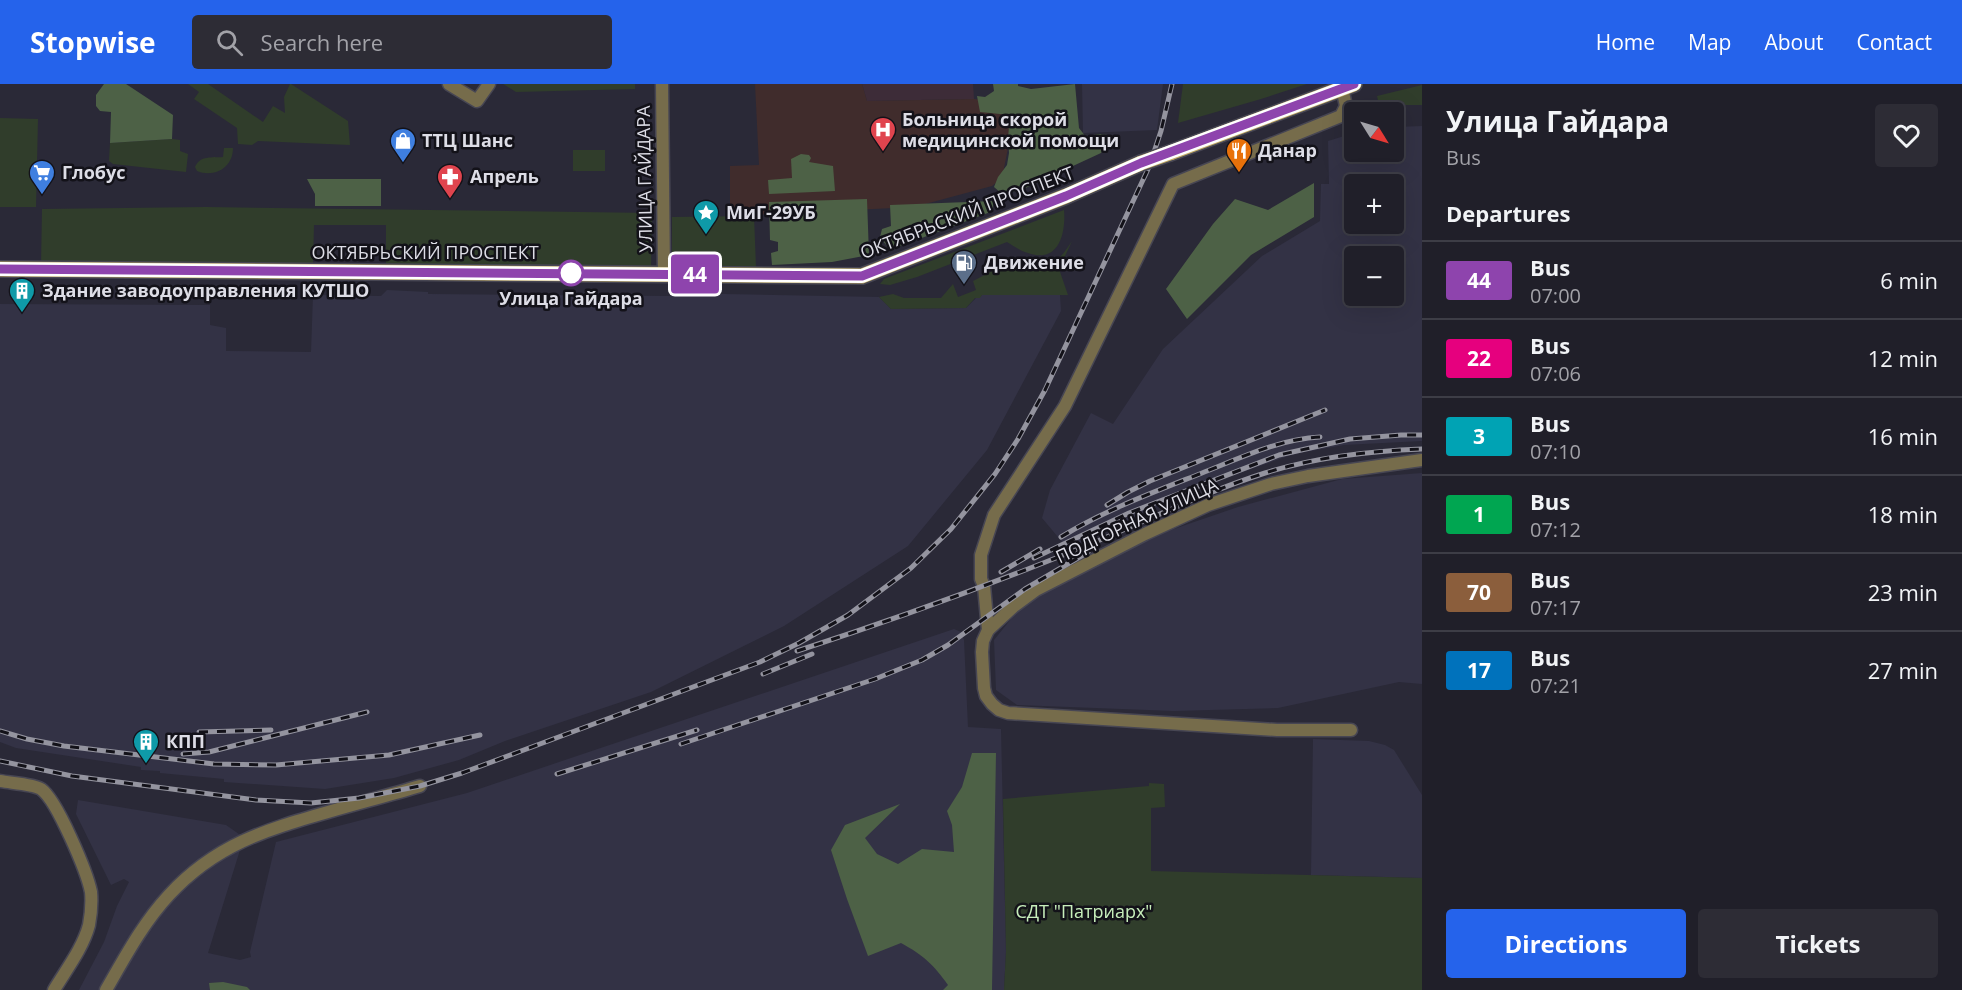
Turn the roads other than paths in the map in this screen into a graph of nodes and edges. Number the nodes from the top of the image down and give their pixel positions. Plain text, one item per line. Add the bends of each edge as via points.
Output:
1 (449, 84) edge
2 (489, 84) edge
3 (662, 84) edge
4 (1348, 86) edge
5 (0, 269) edge
6 (664, 274) junction
7 (1422, 460) edge
8 (988, 630) junction
9 (1351, 730) dead end
10 (0, 781) edge
11 (420, 786) dead end
12 (54, 990) edge
13 (106, 990) edge

1 - 2 street via 477,102
3 - 6 street, УЛИЦА ГАЙДАРА
4 - 6 main road, ОКТЯБРЬСКИЙ ПРОСПЕКТ, bridge via 1141,163 862,276
4 - 8 street via 1341,116 1173,184 1065,406 994,516 981,555
5 - 6 main road, ОКТЯБРЬСКИЙ ПРОСПЕКТ
7 - 8 street, ПОДГОРНАЯ УЛИЦА via 1308,476 1208,505 1049,583 1023,599
8 - 9 street via 982,652 986,696 999,710 1008,713 1277,730
10 - 12 street via 40,789 48,797 59,813 90,886 89,926
11 - 13 street via 265,830 219,853 181,883 157,909

